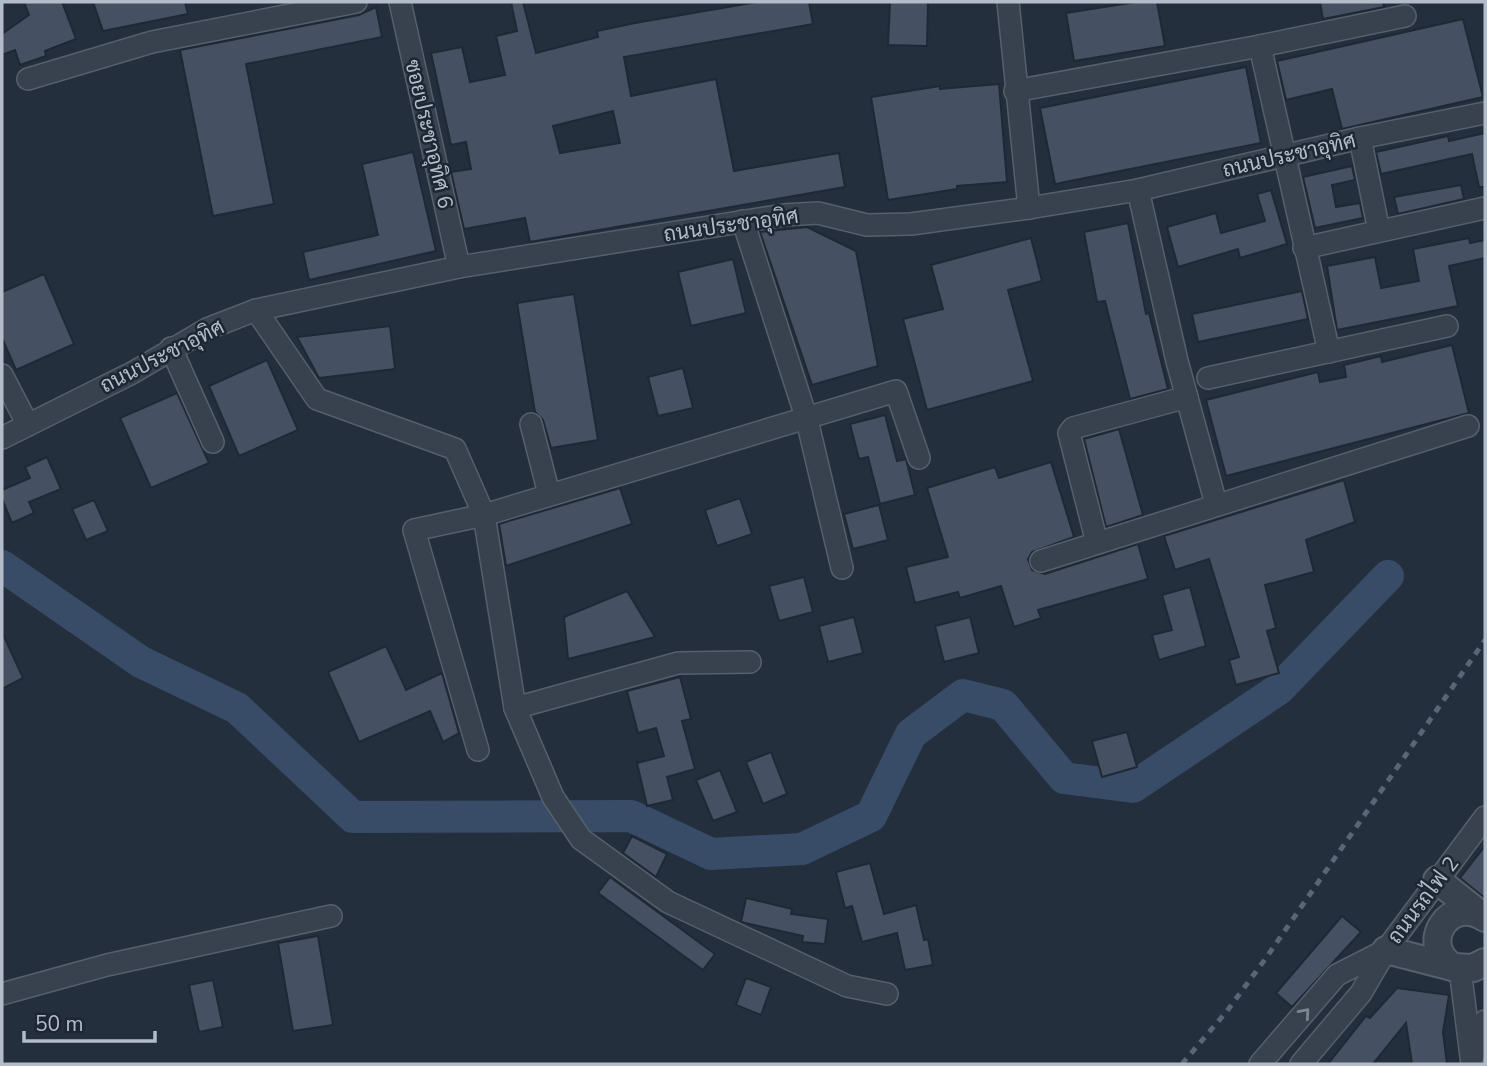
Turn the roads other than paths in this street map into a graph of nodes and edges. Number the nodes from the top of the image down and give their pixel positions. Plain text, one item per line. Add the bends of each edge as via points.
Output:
1 (356, 2) edge
2 (400, 2) edge
3 (1008, 2) edge
4 (1405, 16) dead end
5 (1260, 46) junction
6 (29, 79) dead end
7 (1014, 90) junction
8 (1485, 114) edge
9 (1360, 138) junction
10 (1283, 158) junction
11 (1138, 190) junction
12 (1029, 208) junction
13 (1485, 208) edge
14 (743, 221) junction
15 (1378, 231) junction
16 (1304, 248) junction
17 (459, 267) junction
18 (256, 310) junction
19 (1447, 326) dead end
20 (171, 348) junction
21 (1329, 352) junction
22 (2, 375) edge
23 (1208, 378) dead end
24 (1187, 397) junction
25 (807, 420) junction
26 (531, 424) dead end
27 (28, 425) junction
28 (1468, 426) dead end
29 (2, 438) edge
30 (213, 443) dead end
31 (919, 458) dead end
32 (549, 494) junction
33 (1216, 504) junction
34 (484, 515) junction
35 (1097, 543) junction
36 (1041, 561) dead end
37 (842, 568) dead end
38 (750, 662) dead end
39 (515, 708) junction
40 (478, 750) dead end
41 (1485, 817) edge
42 (1437, 880) junction
43 (331, 916) dead end
44 (1485, 918) edge
45 (1386, 950) junction
46 (1485, 962) edge
47 (1473, 970) edge
48 (1337, 975) junction
49 (1361, 993) junction
50 (2, 994) edge
51 (887, 994) dead end
52 (1485, 1021) edge
53 (1284, 1036) junction
54 (1303, 1062) edge
55 (1472, 1062) edge
56 (1260, 1064) edge

1 - 6 street via 152,42
2 - 17 street, ซอยประชาอุทิศ 6
3 - 7 street
4 - 5 street
5 - 7 street
5 - 10 street
7 - 12 street
8 - 9 street, ถนนประชาอุทิศ
9 - 10 street, ถนนประชาอุทิศ
9 - 15 street
10 - 11 street, ถนนประชาอุทิศ
10 - 16 street
11 - 12 street, ถนนประชาอุทิศ
11 - 24 street
12 - 14 street, ถนนประชาอุทิศ via 911,224 867,225 818,213
13 - 15 street
14 - 17 street, ถนนประชาอุทิศ
14 - 25 street
15 - 16 street
16 - 21 street
17 - 18 street, ถนนประชาอุทิศ
18 - 20 street, ถนนประชาอุทิศ
18 - 34 street via 317,399 455,449
19 - 21 street
20 - 27 street, ถนนประชาอุทิศ via 132,373
20 - 30 street
21 - 23 street
22 - 27 street
24 - 33 street
24 - 35 street via 1073,428 1069,433
25 - 31 street via 896,391
25 - 32 street
25 - 37 street
26 - 32 street
27 - 29 street, ถนนประชาอุทิศ
28 - 33 street
32 - 34 street
33 - 35 street
34 - 39 street
34 - 40 street via 414,530
35 - 36 street
38 - 39 street via 678,663
39 - 51 street via 553,797 581,839 668,902 847,986
41 - 42 street, ถนนรถไฟ 2
42 - 44 street
42 - 45 street, ถนนรถไฟ 2
43 - 50 street via 107,965
44 - 47 street via 1461,911 1439,926 1439,953 1447,963
45 - 47 street
45 - 48 street, ถนนรถไฟ 2
45 - 49 street, ถนนรถไฟ 2
46 - 47 street
47 - 55 street
48 - 49 street via 1352,979
53 -> 48 street, ถนนรถไฟ 2
49 - 54 street, ถนนรถไฟ 2
52 - 55 street
53 - 54 street via 1289,1055
53 - 56 street, ถนนรถไฟ 2

